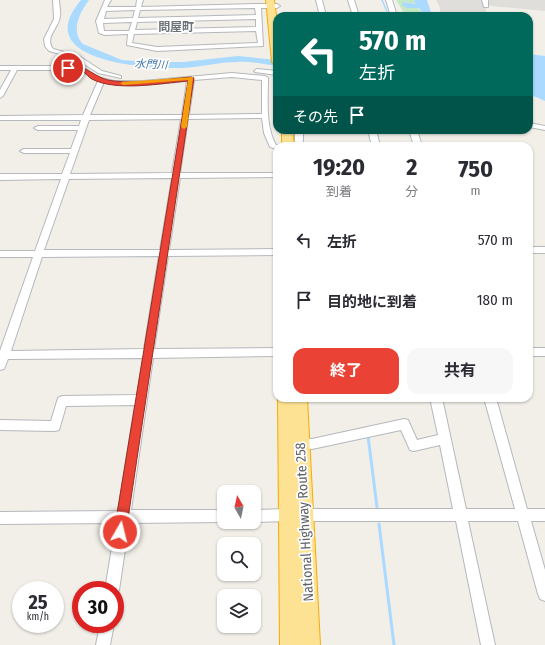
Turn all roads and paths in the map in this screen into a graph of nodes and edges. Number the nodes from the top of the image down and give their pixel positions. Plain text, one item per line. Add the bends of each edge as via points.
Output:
1 (56, 0) edge
2 (108, 0) edge
3 (140, 0) edge
4 (173, 0) edge
5 (319, 0) edge
6 (351, 0) edge
7 (389, 0) edge
8 (274, 3) edge
9 (258, 6) junction
10 (172, 8) junction
11 (103, 9) junction
12 (138, 9) junction
13 (322, 12) edge
14 (355, 12) edge
15 (393, 12) edge
16 (258, 18) junction
17 (170, 19) junction
18 (135, 20) junction
19 (99, 21) junction
20 (259, 29) junction
21 (132, 33) junction
22 (167, 40) junction
23 (0, 68) edge
24 (15, 68) junction
25 (273, 73) edge
26 (191, 78) junction
27 (101, 81) junction
28 (273, 89) dead end
29 (265, 90) junction
30 (0, 96) edge
31 (185, 116) junction
32 (266, 116) junction
33 (86, 117) junction
34 (0, 118) edge
35 (533, 126) edge
36 (38, 128) dead end
37 (83, 128) junction
38 (545, 128) edge
39 (273, 146) edge
40 (75, 150) junction
41 (24, 151) dead end
42 (273, 175) edge
43 (0, 177) edge
44 (66, 177) junction
45 (176, 177) junction
46 (533, 250) edge
47 (545, 250) edge
48 (273, 252) edge
49 (164, 253) junction
50 (0, 254) edge
51 (39, 254) junction
52 (273, 352) edge
53 (533, 352) edge
54 (545, 352) edge
55 (149, 354) junction
56 (2, 355) edge
57 (0, 366) edge
58 (142, 400) junction
59 (286, 402) edge
60 (299, 402) edge
61 (437, 402) edge
62 (491, 402) edge
63 (0, 425) edge
64 (444, 439) junction
65 (300, 443) junction
66 (296, 515) junction
67 (524, 515) junction
68 (545, 515) edge
69 (217, 516) edge
70 (261, 516) edge
71 (461, 516) junction
72 (122, 517) junction
73 (0, 518) edge
74 (113, 581) edge
75 (545, 594) edge
76 (105, 633) edge
77 (103, 645) edge
78 (292, 645) edge
79 (309, 645) edge
80 (488, 645) edge

1 - 25 street via 57,20 46,39 47,46 51,50 85,61 110,76 137,78 245,70
2 - 11 street
3 - 12 street
4 - 10 street
5 - 13 street
6 - 14 street
7 - 15 street
8 - 9 street
9 - 10 street
9 - 16 street
10 - 12 street
10 - 17 street
11 - 12 street
11 - 19 street
12 - 18 street
16 - 17 street
16 - 20 street
17 - 18 street
17 - 22 street
18 - 19 street
18 - 21 street
19 - 21 street via 101,32
20 - 22 street
20 - 22 street via 261,45
21 - 22 street
21 - 22 street via 129,44 144,47
23 - 24 street
24 - 27 street via 82,68
24 - 30 street
26 - 27 street via 127,84
26 - 29 street via 232,75 265,78
26 - 31 street
27 - 33 street
28 - 29 street
29 - 32 street
31 - 32 street
31 - 33 street
31 - 45 street
32 - 39 street via 270,142
33 - 34 street
33 - 37 street
35 - 38 street
36 - 37 street
37 - 40 street
40 - 41 street
40 - 44 street
42 - 45 street
43 - 44 street
44 - 45 street
44 - 51 street
45 - 49 street
46 - 47 street
48 - 49 street
49 - 51 street
49 - 55 street
50 - 51 street
51 - 56 street
52 - 55 street
53 - 54 street
55 - 56 street
55 - 58 street
56 - 57 street
58 - 63 street via 62,401 55,426
58 - 72 street
59 - 66 highway, National Highway Route 258
60 - 65 highway, National Highway Route 258
61 - 64 street
62 - 67 street
64 - 65 street via 414,446 404,424 312,444
64 - 71 street
65 - 66 highway, National Highway Route 258
66 - 70 street
66 - 71 street
66 - 78 highway, National Highway Route 258
66 - 79 highway, National Highway Route 258
67 - 68 street
67 - 71 street
67 - 75 street
69 - 72 street
71 - 80 street
72 - 73 street
72 - 74 street
76 - 77 street

